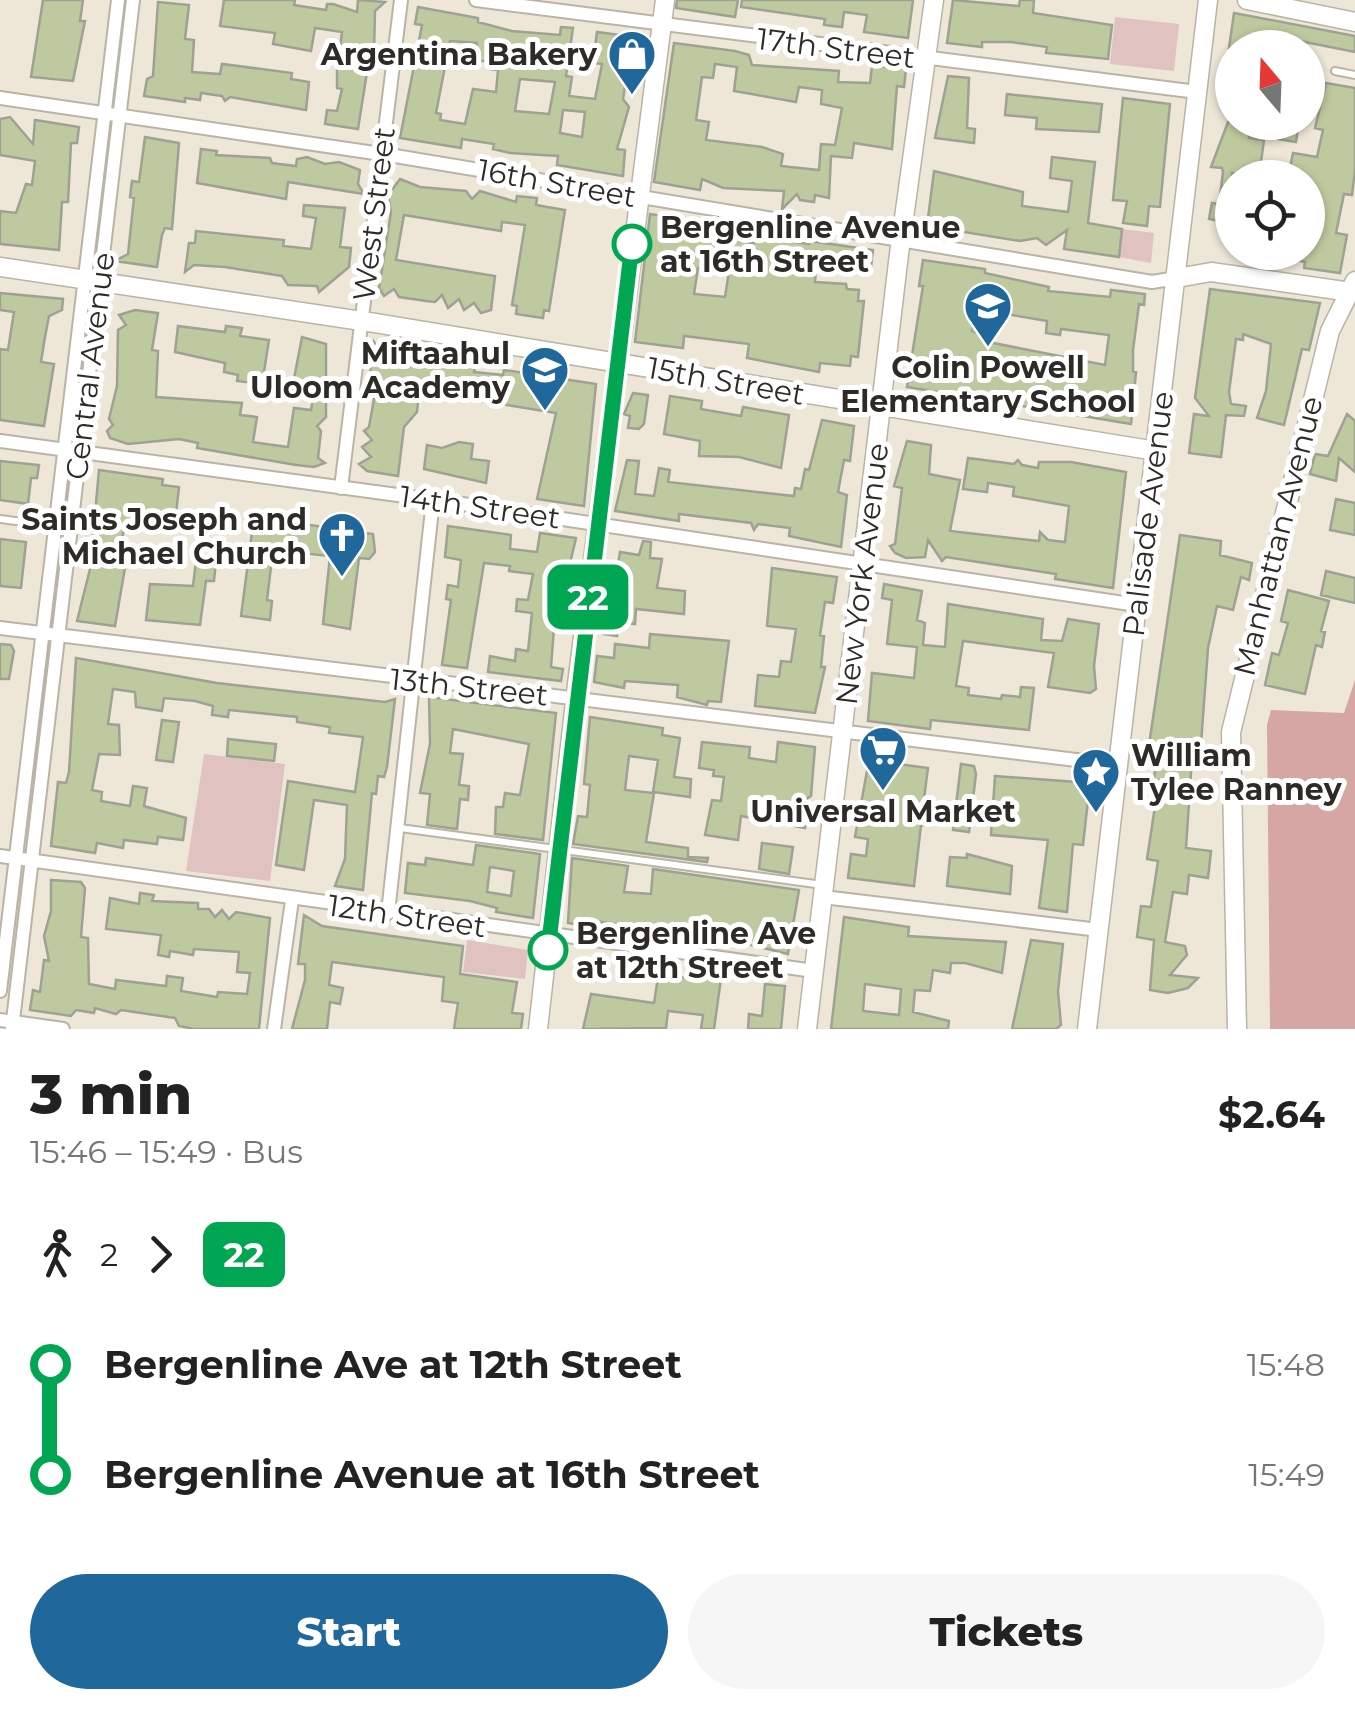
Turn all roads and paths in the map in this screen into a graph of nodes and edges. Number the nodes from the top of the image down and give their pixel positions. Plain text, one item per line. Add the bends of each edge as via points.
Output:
1 (118, 0) edge
2 (132, 0) edge
3 (401, 0) edge
4 (476, 0) edge
5 (666, 0) edge
6 (934, 0) edge
7 (1208, 0) edge
8 (1248, 0) edge
9 (1355, 22) edge
10 (663, 27) junction
11 (927, 59) junction
12 (1335, 71) dead end
13 (1355, 75) edge
14 (1197, 92) junction
15 (0, 98) edge
16 (103, 113) junction
17 (118, 115) junction
18 (381, 154) junction
19 (639, 196) junction
20 (901, 240) junction
21 (0, 267) edge
22 (1177, 278) junction
23 (93, 282) junction
24 (1354, 288) edge
25 (361, 321) junction
26 (618, 362) junction
27 (882, 408) junction
28 (0, 441) edge
29 (1156, 451) junction
30 (73, 452) junction
31 (341, 488) junction
32 (434, 500) junction
33 (0, 519) edge
34 (598, 524) junction
35 (56, 526) junction
36 (862, 565) junction
37 (1137, 605) junction
38 (0, 628) edge
39 (43, 633) junction
40 (58, 635) junction
41 (415, 681) junction
42 (576, 698) junction
43 (842, 734) junction
44 (1118, 766) junction
45 (398, 828) junction
46 (560, 850) junction
47 (0, 856) edge
48 (23, 858) junction
49 (824, 891) junction
50 (292, 900) junction
51 (388, 913) junction
52 (1099, 930) junction
53 (549, 936) junction
54 (814, 971) junction
55 (0, 992) edge
56 (8, 1024) edge
57 (62, 1029) edge
58 (274, 1029) edge
59 (538, 1029) edge
60 (808, 1029) edge
61 (1087, 1029) edge
62 (1237, 1029) edge

1 - 16 street, Central Avenue
2 - 17 street, Central Avenue
3 - 18 street, West Street
4 - 10 street, 17th Street
5 - 10 street
6 - 11 street, New York Avenue
7 - 14 street, Palisade Avenue
8 - 9 street
10 - 11 street, 17th Street
10 - 19 street
11 - 14 street, 17th Street
11 - 20 street, New York Avenue
12 - 13 lane
14 - 22 street, Palisade Avenue
15 - 16 street, 16th Street
16 - 17 street, 16th Street
16 - 23 street, Central Avenue
17 - 18 street, 16th Street
17 - 23 street, Central Avenue
18 - 19 street, 16th Street
18 - 25 street, West Street
19 - 20 street, 16th Street
19 - 26 street
20 - 22 street, 16th Street via 1152,282
20 - 27 street, New York Avenue
21 - 23 street, 15th Street
22 - 24 street, 16th Street via 1210,272
22 - 29 street, Palisade Avenue
23 - 25 street, 15th Street
23 - 30 street, Central Avenue
24 - 62 street, Manhattan Avenue via 1330,331 1236,700
25 - 26 street, 15th Street
25 - 31 street, West Street
26 - 27 street, 15th Street
26 - 34 street
27 - 29 street, 15th Street
27 - 36 street, New York Avenue
28 - 30 street, 14th Street
29 - 37 street, Palisade Avenue
30 - 31 street, 14th Street
30 - 35 street, Central Avenue
30 - 40 street, Central Avenue
31 - 32 street, 14th Street
32 - 34 street, 14th Street
32 - 41 street
33 - 35 lane
34 - 36 street, 14th Street
34 - 42 street
35 - 39 street, Central Avenue
36 - 37 street, 14th Street
36 - 43 street, New York Avenue
37 - 44 street, Palisade Avenue
38 - 39 street, 13th Street
39 - 40 street, 13th Street
39 - 48 street, Central Avenue
40 - 41 street, 13th Street
40 - 48 street, Central Avenue
41 - 42 street, 13th Street
41 - 45 street
42 - 43 street, 13th Street
42 - 46 street
43 - 44 street, 13th Street
43 - 49 street, New York Avenue
44 - 52 street, Palisade Avenue
45 - 46 lane
45 - 51 street
46 - 49 lane
46 - 53 street
47 - 48 street, 12th Street
48 - 50 street, 12th Street
48 - 55 street, Central Avenue
48 - 56 street, Central Avenue
49 - 52 street
49 - 54 street, New York Avenue
50 - 51 street, 12th Street
50 - 58 street
51 - 53 street, 12th Street
52 - 61 street, Palisade Avenue
53 - 54 street, 12th Street
53 - 59 street
54 - 60 street, New York Avenue
56 - 57 street

